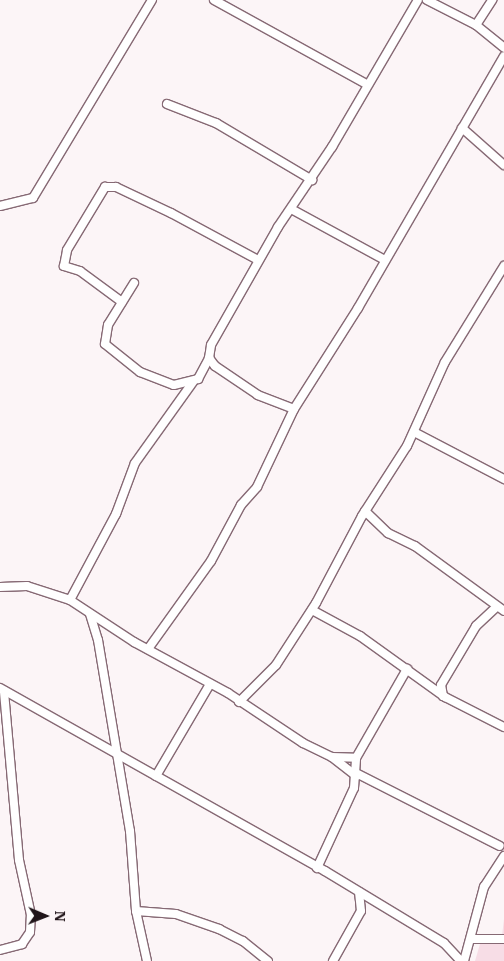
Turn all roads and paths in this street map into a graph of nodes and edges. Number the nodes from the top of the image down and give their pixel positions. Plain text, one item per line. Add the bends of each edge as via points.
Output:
1 (152, 0) edge
2 (214, 0) edge
3 (418, 0) edge
4 (427, 0) edge
5 (492, 0) edge
6 (476, 25) junction
7 (504, 48) edge
8 (504, 56) edge
9 (366, 84) junction
10 (167, 104) dead end
11 (462, 128) junction
12 (504, 165) edge
13 (312, 180) junction
14 (0, 206) edge
15 (291, 209) junction
16 (258, 260) junction
17 (385, 260) junction
18 (504, 266) edge
19 (134, 283) dead end
20 (122, 302) junction
21 (209, 358) junction
22 (193, 382) junction
23 (294, 409) junction
24 (414, 432) junction
25 (504, 479) edge
26 (365, 511) junction
27 (0, 587) edge
28 (70, 600) junction
29 (495, 608) junction
30 (312, 610) junction
31 (504, 611) edge
32 (90, 614) junction
33 (148, 649) junction
34 (407, 669) junction
35 (210, 684) junction
36 (442, 685) junction
37 (430, 687) junction
38 (2, 689) edge
39 (443, 696) junction
40 (239, 702) junction
41 (504, 727) edge
42 (116, 750) junction
43 (332, 757) junction
44 (356, 758) junction
45 (356, 775) junction
46 (156, 776) junction
47 (502, 845) edge
48 (503, 857) edge
49 (317, 868) junction
50 (359, 892) junction
51 (376, 903) junction
52 (136, 910) junction
53 (361, 911) junction
54 (471, 939) junction
55 (504, 939) edge
56 (0, 950) edge
57 (147, 961) edge
58 (268, 961) edge
59 (275, 961) edge
60 (332, 961) edge
61 (460, 961) edge
62 (464, 961) edge

1 - 14 street via 33,198
2 - 9 street
3 - 9 street
4 - 6 street
5 - 6 street
6 - 7 street
8 - 11 street
9 - 13 street
10 - 13 street via 216,123
11 - 12 street
11 - 17 street
13 - 15 street
15 - 16 street
15 - 17 street
16 - 20 street via 171,213 116,187 106,187 67,250 64,266 80,271
16 - 21 street via 224,318 211,345
17 - 23 street
18 - 24 street via 446,362
19 - 20 street
20 - 22 street via 108,325 105,344 153,378 174,385
21 - 22 street
21 - 23 street via 258,395
22 - 28 street via 135,463 116,514
23 - 33 street via 257,486 241,506 211,561
24 - 25 street
24 - 26 street
26 - 29 street via 388,533 415,546
26 - 30 street
27 - 28 street via 27,586
28 - 32 street
29 - 31 street
29 - 36 street via 476,626
30 - 34 street via 360,636
30 - 40 street via 276,665
32 - 33 street
32 - 42 street via 98,640
33 - 35 street
34 - 37 street
34 - 44 street
35 - 40 street
35 - 46 street
36 - 37 street
36 - 39 street
37 - 39 street
38 - 42 street
38 - 56 street via 19,860 31,915 30,932 22,944
39 - 41 street
40 - 43 street via 302,743
42 - 46 street
42 - 52 street via 130,831
43 - 44 street
43 - 45 street
44 - 45 street
45 - 47 street
45 - 49 street via 332,840
46 - 49 street
47 - 48 street
48 - 54 street via 484,887
49 - 50 street
50 - 51 street
50 - 53 street
51 - 53 street
51 - 61 street via 444,942
52 - 57 street
52 - 58 street via 176,914 219,929 243,941
53 - 60 street
54 - 55 street
54 - 62 street
58 - 59 street

